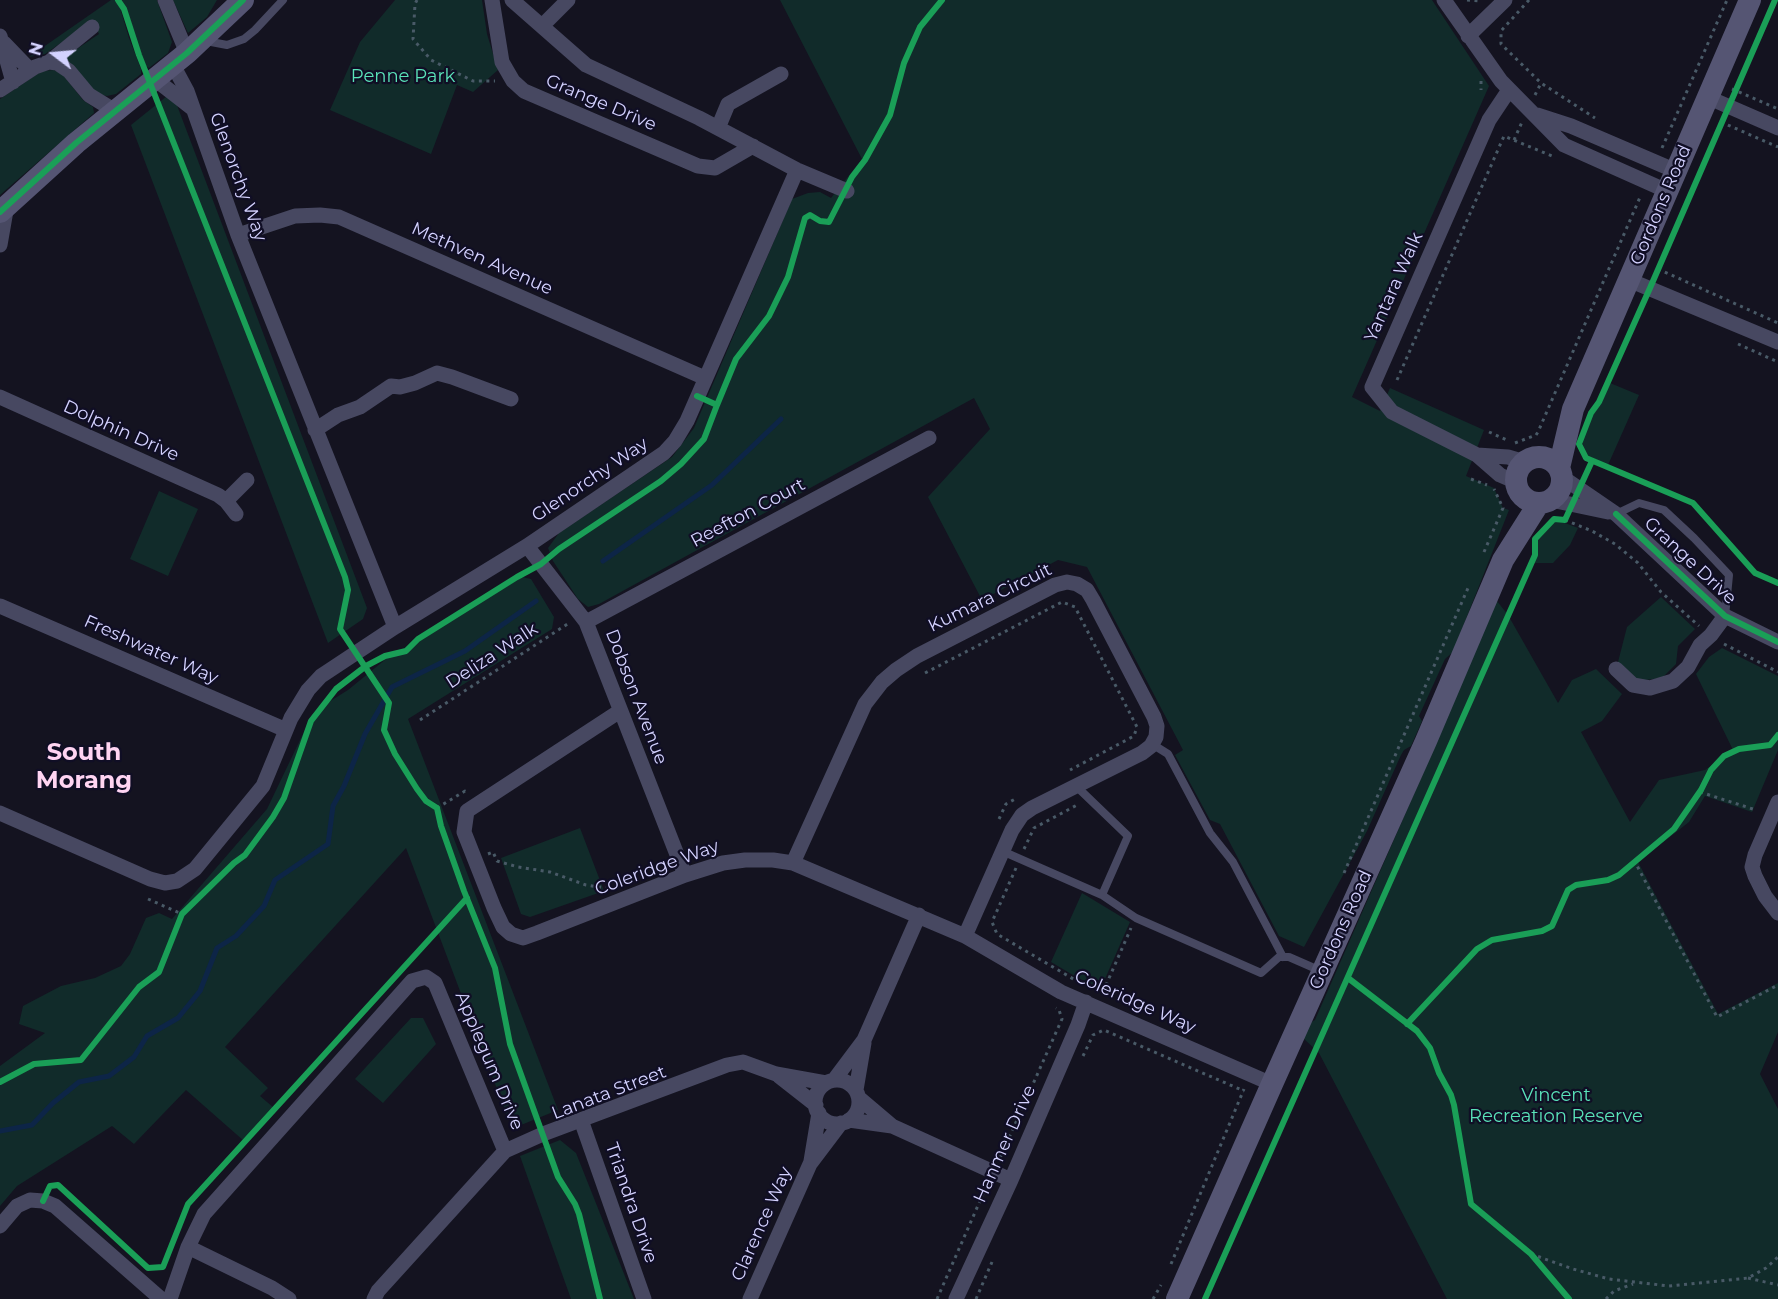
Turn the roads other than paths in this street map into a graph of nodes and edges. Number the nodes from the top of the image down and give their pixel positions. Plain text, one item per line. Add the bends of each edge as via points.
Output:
1 (165, 0) edge
2 (243, 0) edge
3 (283, 0) edge
4 (492, 0) edge
5 (512, 0) edge
6 (568, 0) edge
7 (1444, 0) edge
8 (1505, 0) edge
9 (1750, 0) edge
10 (542, 26) junction
11 (92, 27) dead end
12 (1468, 36) junction
13 (1, 38) edge
14 (179, 59) junction
15 (49, 62) junction
16 (30, 70) junction
17 (782, 74) dead end
18 (14, 82) junction
19 (1711, 89) junction
20 (0, 90) edge
21 (1509, 90) junction
22 (192, 108) junction
23 (115, 111) junction
24 (1534, 114) junction
25 (718, 128) junction
26 (1778, 128) edge
27 (753, 146) junction
28 (797, 170) junction
29 (1662, 172) junction
30 (847, 190) dead end
31 (4, 208) edge
32 (238, 235) junction
33 (0, 244) edge
34 (1629, 279) junction
35 (1778, 342) edge
36 (705, 378) junction
37 (0, 397) edge
38 (511, 399) dead end
39 (1573, 409) junction
40 (315, 430) junction
41 (929, 438) dead end
42 (1514, 469) junction
43 (1560, 473) junction
44 (247, 480) dead end
45 (226, 501) junction
46 (1554, 507) junction
47 (236, 514) dead end
48 (1617, 514) junction
49 (527, 546) junction
50 (1503, 560) junction
51 (0, 606) edge
52 (1725, 616) junction
53 (583, 619) junction
54 (394, 627) junction
55 (1778, 642) edge
56 (1616, 669) dead end
57 (620, 711) junction
58 (286, 730) junction
59 (1152, 744) junction
60 (1075, 786) junction
61 (1778, 802) edge
62 (0, 813) edge
63 (1002, 851) junction
64 (793, 863) junction
65 (685, 875) junction
66 (1102, 895) junction
67 (1778, 913) edge
68 (919, 915) junction
69 (965, 936) junction
70 (1283, 957) junction
71 (1322, 972) junction
72 (1086, 1002) junction
73 (864, 1040) junction
74 (776, 1074) junction
75 (830, 1081) junction
76 (1272, 1083) junction
77 (858, 1094) junction
78 (817, 1109) junction
79 (582, 1120) junction
80 (845, 1122) junction
81 (892, 1126) junction
82 (505, 1151) junction
83 (810, 1164) junction
84 (1011, 1180) junction
85 (0, 1226) edge
86 (188, 1247) junction
87 (1171, 1291) edge
88 (161, 1299) edge
89 (170, 1299) edge
90 (289, 1299) edge
91 (374, 1299) edge
92 (644, 1299) edge
93 (750, 1299) edge
94 (956, 1299) edge

1 - 14 street
2 - 14 street
3 - 14 lane via 255,30 234,44
4 - 27 street, Grange Drive via 502,62 524,92 698,166 715,168
5 - 10 street, Grange Drive
6 - 10 street
7 - 12 street
8 - 12 street
9 - 19 street, Gordons Road
10 - 25 street, Grange Drive via 586,65
11 - 15 street
12 - 21 street
13 - 16 street
13 - 18 street
14 - 22 street, Glenorchy Way
14 - 22 street, Glenorchy Way
14 - 23 street
15 - 16 street
15 - 23 street via 62,65 89,96
16 - 18 street
17 - 25 street via 728,104
18 - 20 street
19 - 26 street
19 - 29 street, Gordons Road
21 - 24 street
21 - 42 street, Yantara Walk via 1489,120 1372,387 1392,412
22 - 32 street, Glenorchy Way
23 - 31 street
24 - 29 street via 1571,126
24 - 29 street via 1564,144
25 - 27 street, Grange Drive
27 - 28 street, Grange Drive
28 - 30 street, Grange Drive
28 - 36 street, Glenorchy Way
29 - 34 street, Gordons Road
31 - 33 street
32 - 36 street, Methven Avenue via 295,216 339,217
32 - 40 street, Glenorchy Way
34 - 35 street
34 - 39 street, Gordons Road
36 - 49 street, Glenorchy Way via 687,420 664,453
37 - 45 street, Dolphin Drive
38 - 40 street via 437,373 415,383 391,386
39 - 42 street, Gordons Road
39 - 43 street, Gordons Road
40 - 54 street, Glenorchy Way
41 - 53 street, Reefton Court
42 - 43 street via 1549,459
42 - 46 street via 1528,500
42 - 50 street, Gordons Road
43 - 46 street, Gordons Road
43 - 48 street, Grange Drive
44 - 45 street
45 - 47 street, Dolphin Drive
46 - 48 street
46 - 50 street, Gordons Road
48 - 52 street, Grange Drive
48 - 52 lane via 1639,503 1664,510 1694,538 1730,575
49 - 53 street, Dobson Avenue
49 - 54 street, Glenorchy Way
50 - 71 street, Gordons Road
51 - 58 street, Freshwater Way
52 - 55 street, Grange Drive
52 - 56 street via 1673,681 1650,688 1633,685
53 - 57 street, Dobson Avenue
54 - 58 street, Glenorchy Way via 321,676 308,690
57 - 65 street, Dobson Avenue
57 - 65 street, Coleridge Way via 466,811 464,832 503,927 523,938
58 - 62 street, Glenorchy Way via 263,786 195,869 177,881 150,879
59 - 60 street via 1142,753
59 - 64 street, Kumara Circuit via 1157,726 1154,717 1087,590 1067,582 1055,585 916,656 882,682 865,704
59 - 70 lane via 1168,754 1210,833 1233,862
60 - 63 street via 1022,815
60 - 66 lane via 1128,836
61 - 67 street via 1752,867
63 - 66 lane
63 - 69 street
64 - 65 street, Coleridge Way via 745,860
64 - 68 street, Coleridge Way
66 - 70 lane via 1136,918 1261,973
68 - 69 street, Coleridge Way
68 - 73 street
69 - 72 street, Coleridge Way via 1061,992
70 - 71 lane
71 - 76 street, Gordons Road
72 - 76 street, Coleridge Way
72 - 84 street, Hanmer Drive
73 - 75 street
73 - 77 street
74 - 75 street, Lanata Street
74 - 78 street, Lanata Street
74 - 79 street, Lanata Street via 743,1062 727,1065
75 - 77 street via 847,1081
75 - 78 street via 817,1092
76 - 87 street, Gordons Road
77 - 80 street via 858,1111
77 - 81 street
78 - 80 street via 828,1122
78 - 83 street, Clarence Way
79 - 82 street, Lanata Street
79 - 92 street, Triandra Drive
80 - 81 street
80 - 83 street, Clarence Way
81 - 84 street
82 - 86 street, Applegum Drive via 435,983 426,977 412,981 204,1214
82 - 91 street, Lanata Street
83 - 93 street, Clarence Way
84 - 94 street, Hanmer Drive
85 - 88 street via 17,1206 30,1200 55,1206
86 - 89 street, Applegum Drive
86 - 90 street

